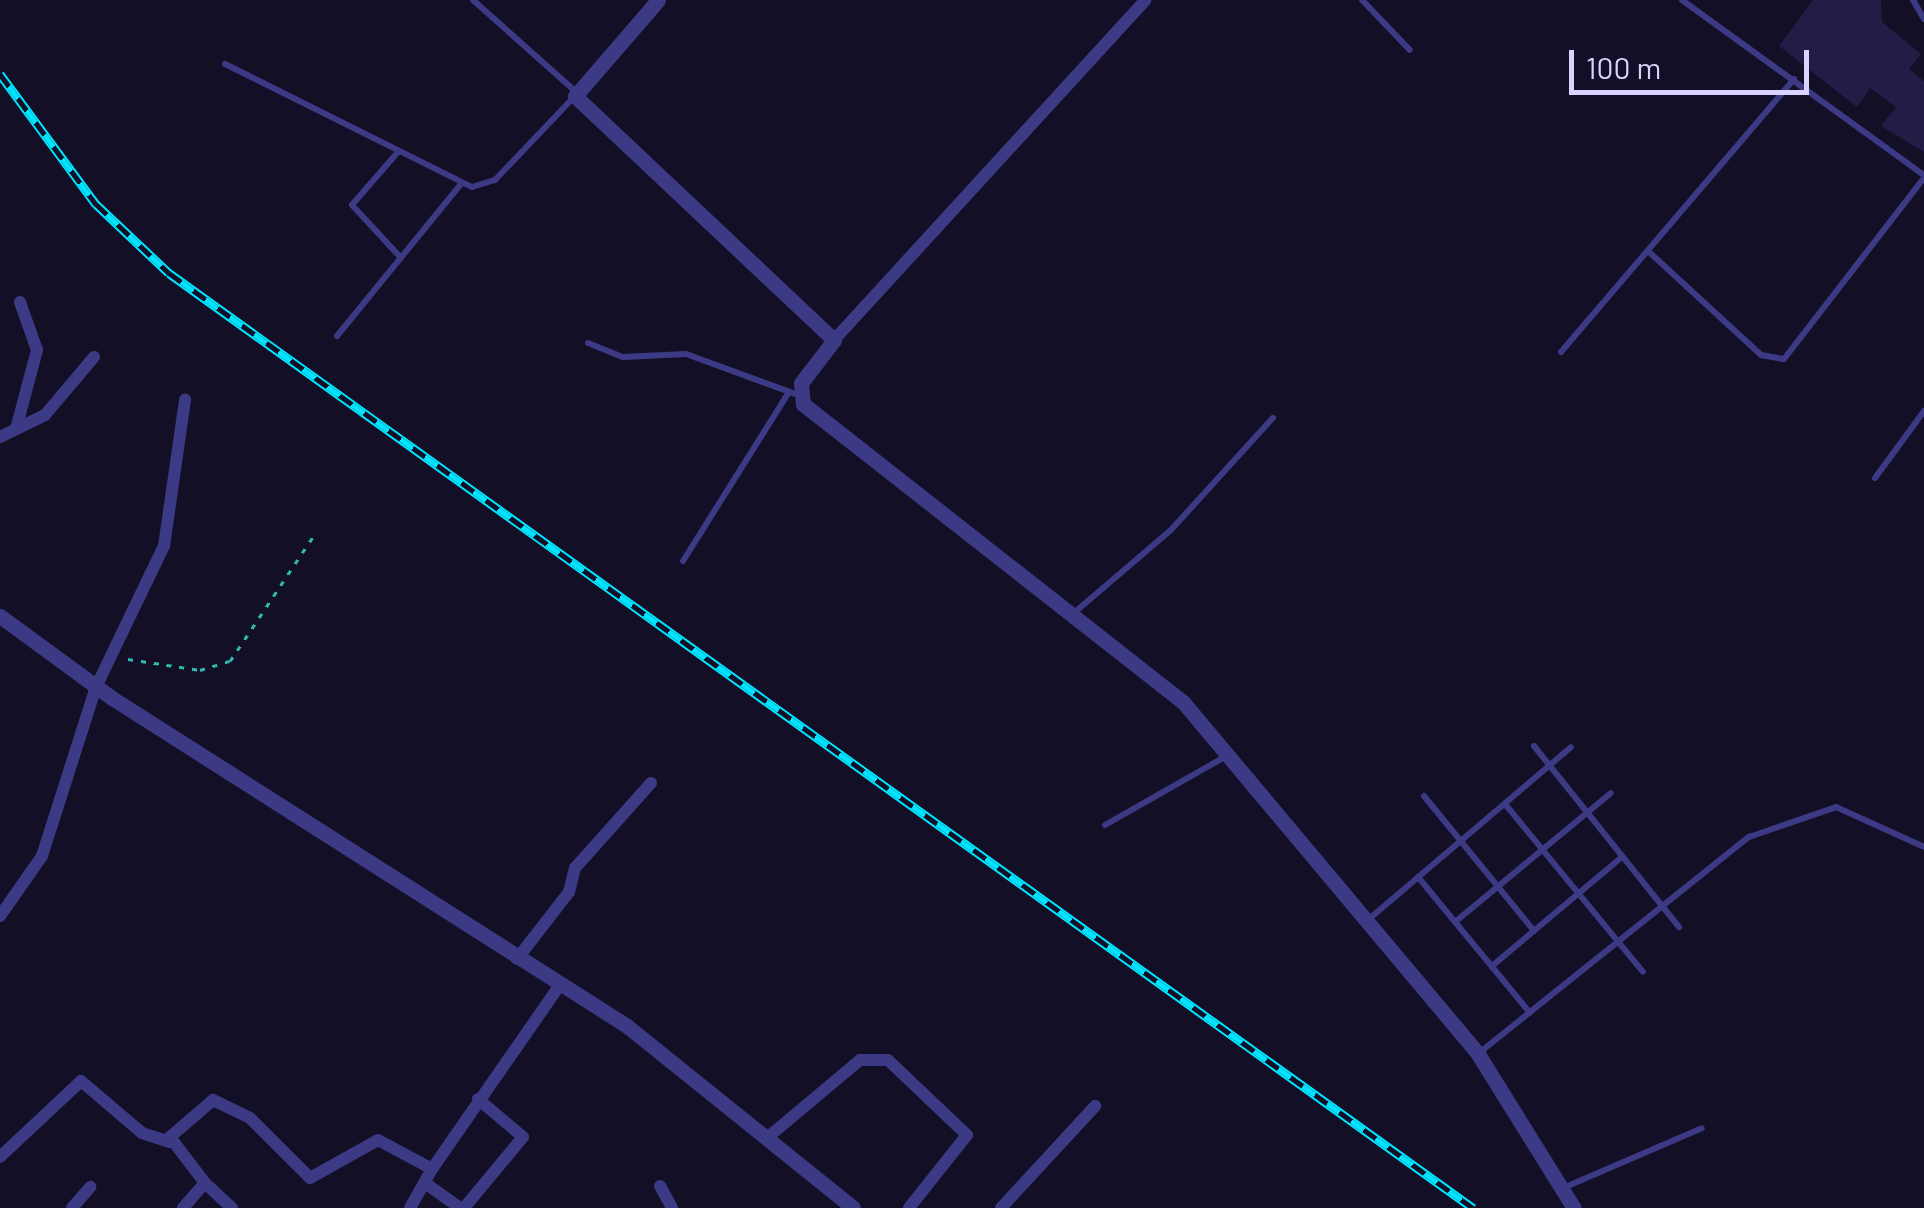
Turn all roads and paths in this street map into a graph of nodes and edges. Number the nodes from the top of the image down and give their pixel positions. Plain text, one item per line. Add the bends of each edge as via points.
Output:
1 (473, 0) edge
2 (658, 0) edge
3 (1146, 0) edge
4 (1362, 0) edge
5 (1682, 0) edge
6 (1913, 0) edge
7 (1924, 19) edge
8 (1410, 50) dead end
9 (224, 64) dead end
10 (1794, 78) junction
11 (575, 93) junction
12 (398, 152) junction
13 (1924, 176) edge
14 (462, 183) junction
15 (1648, 250) junction
16 (401, 258) junction
17 (20, 302) dead end
18 (337, 336) dead end
19 (834, 340) junction
20 (588, 343) dead end
21 (1561, 352) dead end
22 (94, 357) dead end
23 (794, 393) junction
24 (185, 400) dead end
25 (1924, 412) edge
26 (1273, 418) dead end
27 (16, 429) junction
28 (0, 437) edge
29 (1875, 478) dead end
30 (316, 532) dead end
31 (683, 561) dead end
32 (1075, 612) junction
33 (0, 616) edge
34 (112, 656) junction
35 (96, 687) junction
36 (1534, 746) dead end
37 (1571, 747) dead end
38 (1229, 754) junction
39 (1549, 766) junction
40 (651, 783) dead end
41 (1611, 793) dead end
42 (1424, 796) dead end
43 (1506, 804) junction
44 (1586, 813) junction
45 (1104, 825) dead end
46 (1461, 841) junction
47 (1924, 847) edge
48 (1542, 849) junction
49 (1622, 857) junction
50 (1418, 877) junction
51 (1498, 887) junction
52 (1579, 895) junction
53 (1661, 906) junction
54 (0, 916) edge
55 (1369, 919) junction
56 (1456, 922) junction
57 (1679, 928) dead end
58 (1534, 931) junction
59 (1616, 941) junction
60 (518, 959) junction
61 (1492, 966) junction
62 (1643, 972) dead end
63 (560, 985) junction
64 (1530, 1013) junction
65 (1478, 1054) junction
66 (478, 1099) junction
67 (1095, 1106) dead end
68 (1702, 1128) dead end
69 (767, 1138) junction
70 (170, 1142) junction
71 (0, 1157) edge
72 (432, 1169) junction
73 (425, 1182) junction
74 (205, 1184) junction
75 (660, 1186) dead end
76 (90, 1187) dead end
77 (1562, 1188) junction
78 (72, 1208) edge
79 (183, 1208) edge
80 (232, 1208) edge
81 (410, 1208) edge
82 (462, 1208) edge
83 (672, 1208) edge
84 (854, 1208) edge
85 (909, 1208) edge
86 (1001, 1208) edge
87 (1574, 1208) edge

1 - 11 lane
2 - 11 street
3 - 19 street
4 - 8 lane
5 - 10 lane
6 - 7 lane
9 - 12 lane
10 - 13 lane
10 - 15 lane
11 - 14 lane via 495,180
11 - 19 street
12 - 14 lane
12 - 16 lane via 352,205
13 - 15 lane via 1784,359 1761,355
14 - 16 lane
15 - 21 lane
16 - 18 lane
17 - 27 street via 36,350
19 - 23 street
20 - 23 lane via 624,357 686,354
22 - 27 street via 45,415
23 - 31 lane
23 - 32 street
24 - 34 street via 164,546
25 - 29 lane
26 - 32 lane via 1170,531
27 - 28 street
30 - 34 path via 218,668
32 - 38 street via 1172,692
33 - 35 street
34 - 35 street
35 - 54 street via 42,856
35 - 60 street
36 - 39 lane
37 - 39 lane
38 - 45 lane
38 - 55 street
39 - 43 lane
39 - 44 lane
40 - 60 street via 579,863 569,892
41 - 44 lane
42 - 46 lane
43 - 46 lane
43 - 48 lane
44 - 48 lane
44 - 49 lane
46 - 50 lane
46 - 51 lane
47 - 53 lane via 1836,807 1741,842
48 - 51 lane
48 - 52 lane
49 - 52 lane
49 - 53 lane
50 - 55 lane
50 - 56 lane
51 - 56 lane
51 - 58 lane
52 - 58 lane
52 - 59 lane
53 - 57 lane
53 - 59 lane
55 - 65 street
56 - 61 lane
58 - 61 lane
59 - 62 lane
59 - 64 lane
60 - 63 street
61 - 64 lane
63 - 66 street
63 - 69 street via 638,1034
64 - 65 lane
65 - 77 street
66 - 72 street
66 - 82 street via 523,1137
67 - 86 street
68 - 77 lane
69 - 84 street
69 - 85 street via 860,1060 888,1060 967,1136
70 - 71 street via 142,1134 81,1081
70 - 72 street via 219,1100 310,1178 378,1140
70 - 74 street
72 - 73 street
73 - 81 street
73 - 82 street
74 - 79 street
74 - 80 street
75 - 83 street
76 - 78 street
77 - 87 street

